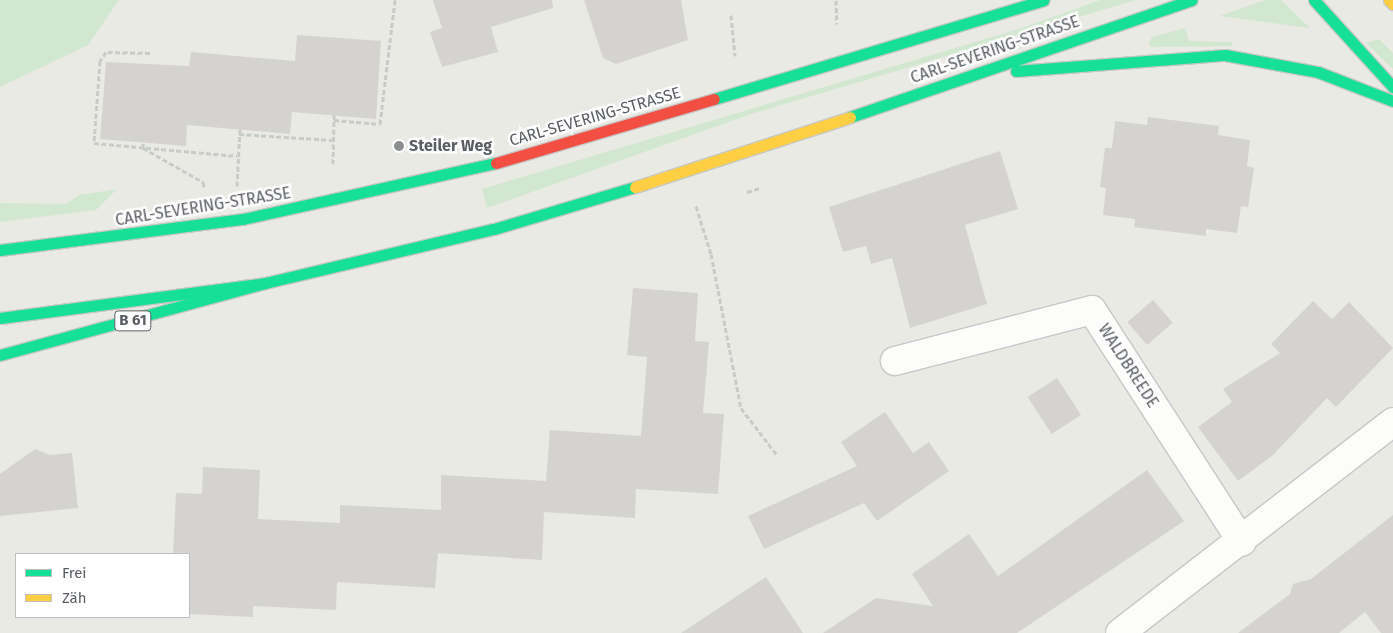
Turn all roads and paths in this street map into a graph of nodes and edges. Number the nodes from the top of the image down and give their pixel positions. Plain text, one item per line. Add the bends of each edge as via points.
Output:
1 (395, 0) edge
2 (1043, 0) edge
3 (1192, 0) edge
4 (1314, 0) edge
5 (1389, 0) edge
6 (1393, 4) edge
7 (731, 15) dead end
8 (150, 53) dead end
9 (975, 74) junction
10 (1393, 87) edge
11 (745, 89) junction
12 (1393, 101) edge
13 (334, 115) dead end
14 (334, 120) junction
15 (240, 129) dead end
16 (239, 134) junction
17 (332, 140) junction
18 (143, 142) dead end
19 (143, 148) junction
20 (237, 156) junction
21 (341, 199) junction
22 (696, 206) dead end
23 (243, 219) junction
24 (212, 224) junction
25 (0, 250) edge
26 (265, 283) junction
27 (0, 318) edge
28 (0, 355) edge
29 (895, 361) dead end
30 (1393, 422) edge
31 (776, 455) dead end
32 (1242, 542) junction
33 (1122, 633) edge

1 - 14 path via 380,124
2 - 11 main road, CARL-SEVERING-STRASSE
3 - 9 main road, CARL-SEVERING-STRASSE
4 - 10 main road
5 - 6 main road
7 - 11 path via 730,39
8 - 19 path via 106,52 100,61 94,143
9 - 12 main road via 1225,55 1318,72
9 - 26 main road, CARL-SEVERING-STRASSE via 726,159 494,229
11 - 21 main road, CARL-SEVERING-STRASSE via 508,160
13 - 14 path
14 - 17 path
15 - 16 path
16 - 17 path
16 - 20 path
17 - 21 path
18 - 19 path
19 - 20 path
19 - 24 path via 204,182
20 - 23 path via 235,177
21 - 23 main road, CARL-SEVERING-STRASSE
22 - 31 path via 711,254 741,408
23 - 24 main road, CARL-SEVERING-STRASSE
24 - 25 main road, CARL-SEVERING-STRASSE
26 - 27 main road
26 - 28 main road, B 61
29 - 32 street, WALDBREEDE via 1092,310
30 - 32 street
32 - 33 street

